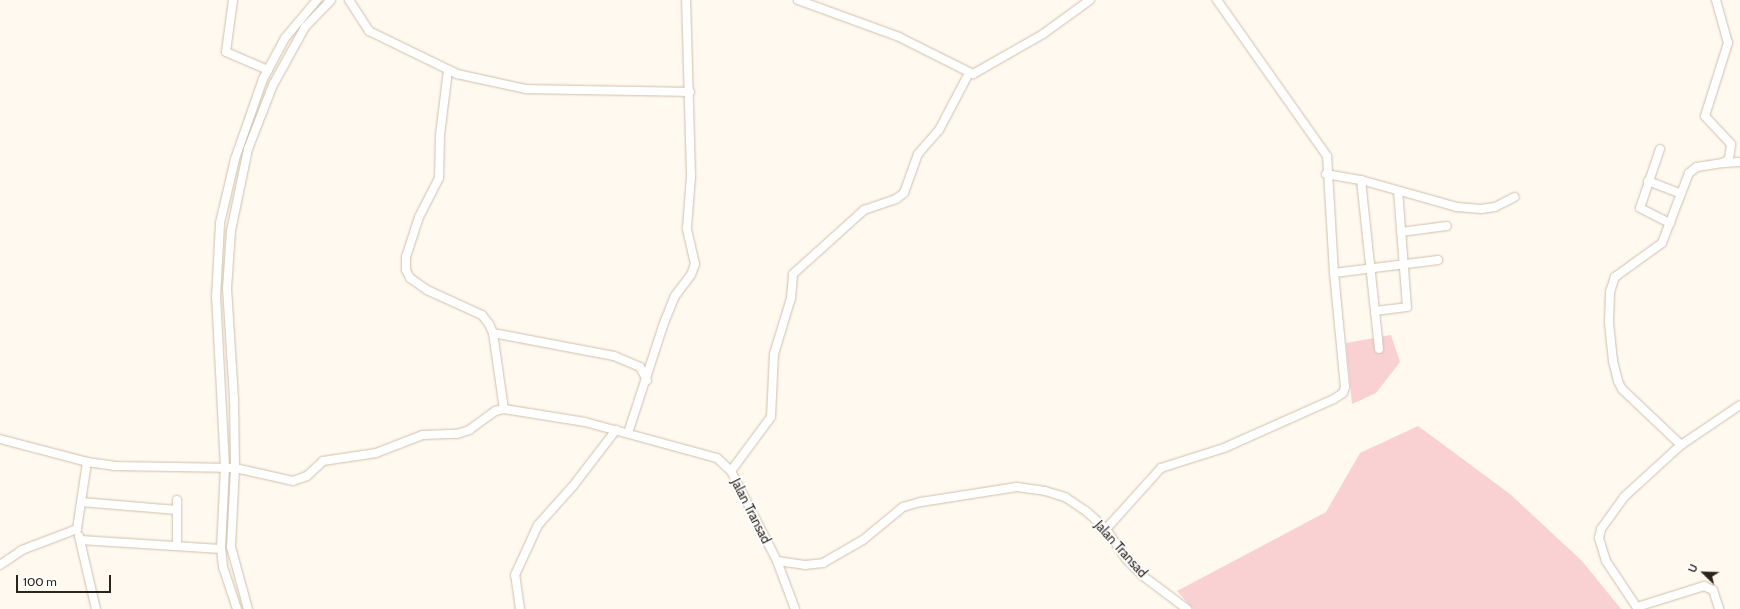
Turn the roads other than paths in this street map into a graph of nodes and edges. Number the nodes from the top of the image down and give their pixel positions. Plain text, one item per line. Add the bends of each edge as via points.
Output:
1 (233, 0) edge
2 (317, 0) edge
3 (331, 0) edge
4 (349, 0) edge
5 (686, 0) edge
6 (798, 0) edge
7 (1090, 0) edge
8 (1217, 0) edge
9 (1716, 0) edge
10 (268, 70) junction
11 (448, 70) junction
12 (969, 73) junction
13 (690, 92) junction
14 (1660, 149) dead end
15 (1740, 162) edge
16 (1723, 163) junction
17 (1326, 174) junction
18 (1362, 180) junction
19 (1648, 181) junction
20 (1398, 191) junction
21 (1680, 193) junction
22 (1514, 196) dead end
23 (1670, 223) junction
24 (1447, 226) dead end
25 (1401, 232) junction
26 (1438, 260) dead end
27 (1404, 266) junction
28 (1370, 269) junction
29 (1334, 273) junction
30 (1375, 311) junction
31 (494, 333) junction
32 (1379, 349) dead end
33 (647, 380) junction
34 (1740, 405) edge
35 (504, 409) junction
36 (616, 430) junction
37 (628, 433) junction
38 (0, 439) edge
39 (1681, 445) junction
40 (87, 462) junction
41 (225, 467) junction
42 (235, 468) junction
43 (731, 471) junction
44 (178, 500) dead end
45 (81, 502) junction
46 (177, 510) junction
47 (1106, 529) junction
48 (77, 530) junction
49 (81, 540) junction
50 (176, 546) junction
51 (221, 549) junction
52 (777, 562) junction
53 (0, 565) edge
54 (1637, 608) edge
55 (96, 609) edge
56 (237, 609) edge
57 (248, 609) edge
58 (520, 609) edge
59 (794, 609) edge
60 (1187, 609) edge
61 (1719, 609) edge

1 - 10 street via 226,52
2 - 10 street via 285,38
3 - 42 street via 305,27 283,65 258,121 240,182 228,252 227,289 234,400
4 - 11 street via 369,31
5 - 13 street
6 - 12 street via 899,37
7 - 12 street via 1043,34 980,72
8 - 17 street via 1323,147 1327,156
9 - 16 street via 1728,43 1705,116 1731,144 1729,159
10 - 41 street via 235,159 220,223 216,298
11 - 13 street via 526,89
11 - 31 street via 440,135 439,178 420,217 406,256 406,270 410,278 427,290 482,315
12 - 43 street via 939,130 918,154 904,193 896,199 864,210 794,274 791,298 774,354 771,417
13 - 33 street via 691,176 687,228 695,264 691,275 675,296
14 - 19 street
15 - 16 street
16 - 21 street via 1697,167 1689,173
17 - 18 street
17 - 29 street
18 - 20 street
18 - 28 street
19 - 21 street
19 - 23 street via 1640,208
20 - 22 street via 1450,206 1481,209 1502,205
20 - 25 street
21 - 23 street
23 - 39 street via 1659,246 1612,281 1609,322 1612,361 1620,385
24 - 25 street
25 - 27 street
26 - 27 street
27 - 28 street
27 - 30 street via 1406,308
28 - 29 street
28 - 30 street
29 - 47 street via 1346,377 1343,393 1224,448 1161,468
30 - 32 street
31 - 33 street via 614,356 640,367
31 - 35 street
33 - 37 street
34 - 39 street
35 - 36 street, Jalan Transad
35 - 42 street via 494,411 469,430 457,434 423,436 376,453 323,461 300,480 293,481
36 - 37 street, Jalan Transad
36 - 58 street via 573,486 538,525 515,575
37 - 43 street, Jalan Transad via 717,458
38 - 40 street
39 - 54 street via 1624,497 1601,529 1598,538 1606,561
40 - 41 street via 114,466
40 - 45 street
41 - 42 street
41 - 51 street
42 - 57 street via 231,547
43 - 52 street, Jalan Transad
44 - 46 street
45 - 46 street
45 - 48 street
46 - 50 street
47 - 52 street, Jalan Transad via 1086,511 1065,498 1032,488 1017,487 903,507 864,540 824,563 805,565
47 - 60 street, Jalan Transad via 1126,559 1143,576
48 - 49 street
48 - 53 street via 22,550
49 - 50 street
49 - 55 street via 88,584
50 - 51 street
51 - 56 street via 223,567
52 - 59 street
54 - 61 street via 1704,586 1713,590

